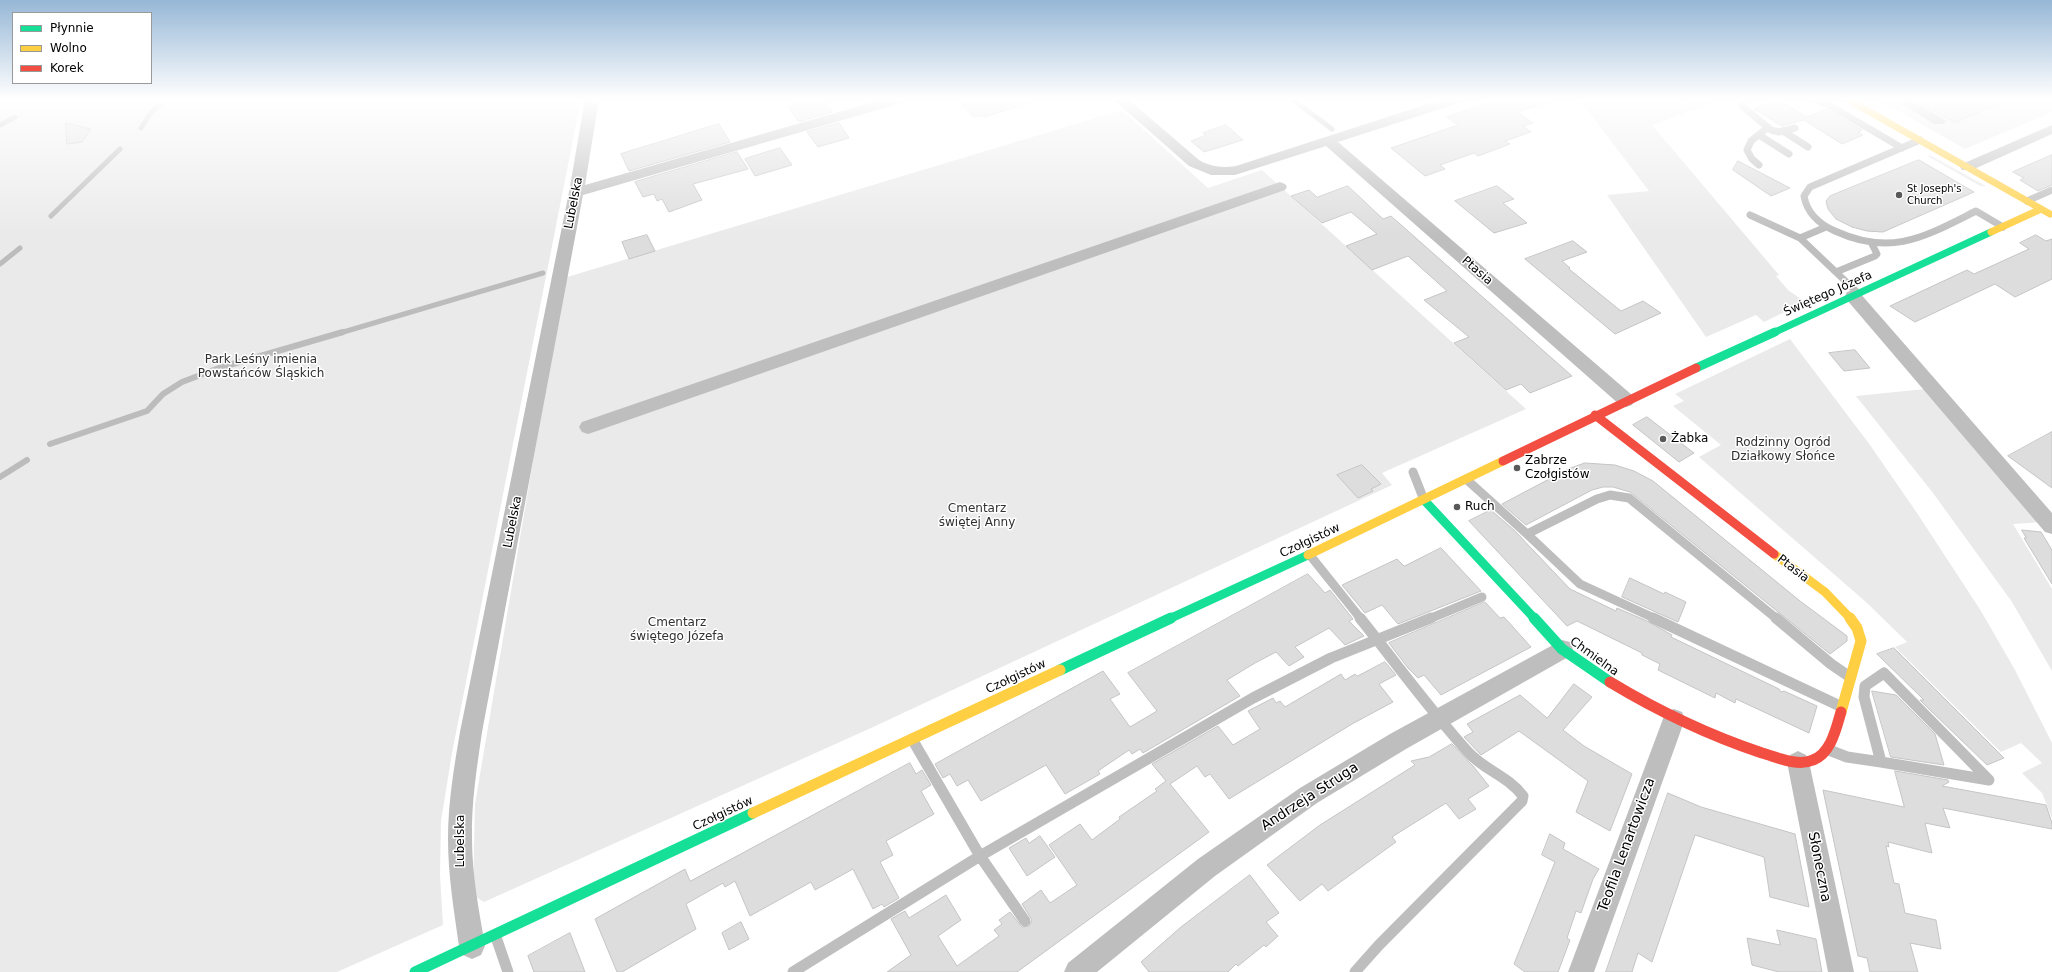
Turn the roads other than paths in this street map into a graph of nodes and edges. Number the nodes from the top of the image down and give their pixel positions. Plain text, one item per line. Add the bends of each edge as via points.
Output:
1 (584, 144) edge
2 (742, 144) edge
3 (1172, 144) edge
4 (1317, 144) edge
5 (1332, 144) edge
6 (1748, 144) edge
7 (1774, 144) edge
8 (1804, 144) edge
9 (1896, 144) edge
10 (1910, 144) edge
11 (1928, 144) edge
12 (2018, 144) edge
13 (1808, 147) dead end
14 (1902, 148) junction
15 (1789, 154) dead end
16 (1759, 166) dead end
17 (1967, 167) junction
18 (1280, 187) dead end
19 (2052, 190) edge
20 (576, 192) junction
21 (2027, 201) junction
22 (2041, 209) junction
23 (1750, 215) dead end
24 (2052, 216) edge
25 (2003, 227) junction
26 (1826, 228) junction
27 (1800, 238) junction
28 (1872, 244) junction
29 (1836, 272) junction
30 (1856, 295) junction
31 (1626, 400) junction
32 (1595, 415) junction
33 (588, 427) dead end
34 (1413, 472) dead end
35 (1466, 479) junction
36 (1424, 500) junction
37 (2052, 524) edge
38 (1527, 534) junction
39 (1309, 554) junction
40 (1482, 597) dead end
41 (1376, 640) junction
42 (1562, 649) junction
43 (1850, 678) junction
44 (1842, 707) junction
45 (1439, 718) junction
46 (1674, 719) junction
47 (912, 738) junction
48 (1829, 750) junction
49 (1798, 762) junction
50 (1881, 763) junction
51 (980, 856) junction
52 (1025, 921) dead end
53 (495, 935) junction
54 (472, 946) junction
55 (415, 972) edge
56 (508, 972) edge
57 (793, 972) edge
58 (1077, 972) edge
59 (1355, 972) edge
60 (1581, 972) edge
61 (1841, 972) edge

1 - 20 street, Lubelska
2 - 20 street
3 - 4 street via 1194,163 1217,172 1234,171
5 - 31 street, Ptasia
6 - 16 lane via 1749,158
7 - 15 lane
8 - 13 lane
9 - 14 lane
10 - 14 lane
11 - 17 street
12 - 17 street
14 - 26 lane via 1815,184 1806,191 1804,196 1808,210
17 - 21 street
18 - 33 street
19 - 21 lane
20 - 54 street, Lubelska via 471,732 465,775 460,853
21 - 22 street
22 - 24 street
22 - 25 street, Świętego Józefa
23 - 27 lane
25 - 28 lane via 1976,211 1903,244
25 - 30 street, Świętego Józefa
26 - 27 lane
26 - 28 lane via 1842,236
27 - 29 lane
28 - 29 lane via 1877,251 1875,256
29 - 30 lane
30 - 31 street, Świętego Józefa
30 - 37 street
31 - 32 street, Czołgistów
32 - 35 street, Czołgistów
32 - 43 street, Ptasia via 1854,619 1860,629 1861,641
34 - 36 lane
35 - 36 street, Czołgistów
35 - 38 lane
36 - 39 street, Czołgistów
36 - 42 street, Chmielna
38 - 43 lane via 1597,499 1610,495 1629,498
38 - 44 lane via 1580,584
39 - 41 lane
39 - 47 street, Czołgistów
40 - 41 lane
41 - 45 lane
41 - 51 lane via 1331,658 1253,698
42 - 45 street, Andrzeja Struga
42 - 46 street, Chmielna via 1627,694
43 - 44 street, Ptasia
44 - 48 street, Ptasia
45 - 58 street, Andrzeja Struga via 1343,774 1238,845 1146,913
45 - 59 lane via 1478,763 1514,784 1522,796 1522,801
46 - 49 street, Chmielna via 1746,748
46 - 60 street, Teofila Lenartowicza
47 - 51 lane
47 - 53 street, Czołgistów
48 - 49 street via 1812,762
48 - 50 lane via 1847,757
49 - 61 street, Słoneczna
50 - 50 lane via 1864,698 1865,686 1884,673 1988,780
51 - 52 lane
51 - 57 lane
53 - 54 street, Czołgistów
53 - 56 lane
54 - 55 street, Czołgistów

